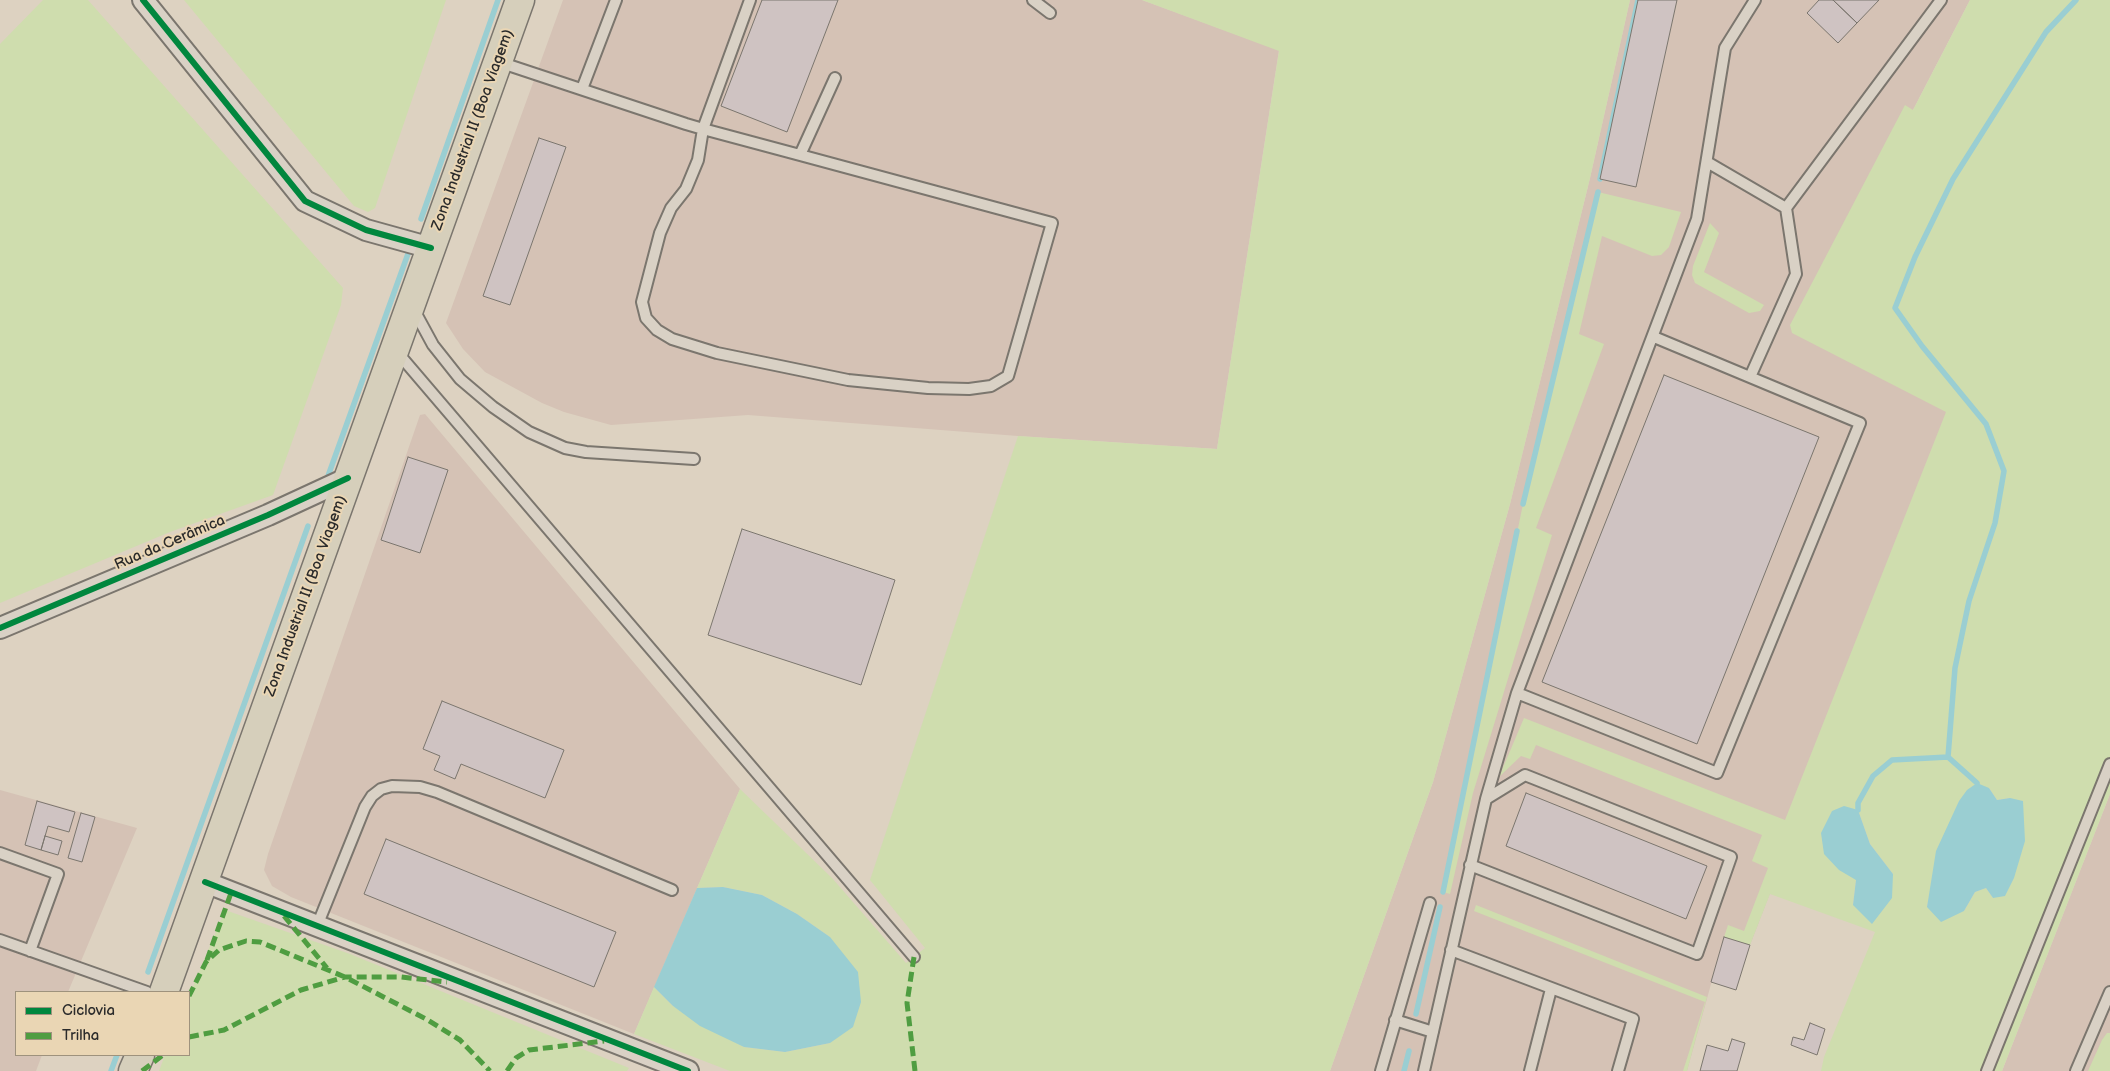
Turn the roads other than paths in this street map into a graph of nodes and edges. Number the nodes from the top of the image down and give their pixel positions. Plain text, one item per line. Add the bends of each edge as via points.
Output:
1 (143, 0) edge
2 (520, 0) edge
3 (616, 0) edge
4 (750, 0) edge
5 (1034, 0) edge
6 (1755, 0) edge
7 (1941, 0) edge
8 (1050, 13) dead end
9 (498, 61) junction
10 (835, 78) dead end
11 (582, 89) junction
12 (703, 129) junction
13 (800, 155) junction
14 (1706, 162) junction
15 (1786, 208) junction
16 (431, 248) junction
17 (410, 304) junction
18 (1654, 337) junction
19 (394, 349) junction
20 (1750, 377) junction
21 (694, 460) dead end
22 (348, 478) junction
23 (0, 628) edge
24 (1517, 693) junction
25 (2110, 764) edge
26 (1486, 800) junction
27 (0, 852) edge
28 (1470, 865) junction
29 (204, 882) junction
30 (672, 890) dead end
31 (1430, 903) dead end
32 (317, 926) junction
33 (0, 940) edge
34 (1451, 950) junction
35 (30, 951) junction
36 (914, 958) dead end
37 (1552, 989) junction
38 (144, 991) edge
39 (164, 991) edge
40 (2109, 998) edge
41 (1396, 1020) junction
42 (1433, 1032) junction
43 (640, 1052) junction
44 (140, 1056) edge
45 (132, 1071) edge
46 (650, 1071) edge
47 (688, 1071) edge
48 (1381, 1071) edge
49 (1424, 1071) edge
50 (1530, 1071) edge
51 (1618, 1071) edge
52 (1987, 1071) edge
53 (2076, 1071) edge

1 - 16 street via 305,201 366,230
2 - 9 main road, Zona Industrial II (Boa Viagem)
3 - 11 lane
4 - 12 lane
5 - 8 lane
6 - 14 lane via 1725,48
7 - 15 lane
9 - 11 lane
9 - 16 main road, Zona Industrial II (Boa Viagem)
10 - 13 lane
11 - 12 lane
12 - 13 lane
12 - 13 lane via 698,160 686,189 671,208 660,233 645,286 642,302 646,318 657,330 672,339 717,353 848,380 969,389 991,386 1008,376 1052,223
14 - 15 lane
14 - 18 lane via 1697,219
15 - 20 lane via 1796,274
16 - 17 main road, Zona Industrial II (Boa Viagem)
17 - 19 main road, Zona Industrial II (Boa Viagem)
17 - 21 lane via 433,345 460,379 492,407 529,432 572,449
18 - 20 lane
18 - 24 lane
19 - 22 main road, Zona Industrial II (Boa Viagem)
19 - 36 lane
20 - 24 lane via 1860,423 1717,773
22 - 23 street, Rua da Cerâmica
22 - 29 main road, Zona Industrial II (Boa Viagem)
24 - 26 lane
25 - 52 lane
26 - 28 lane
26 - 28 lane via 1525,775 1731,857 1697,954
27 - 35 lane via 58,874
28 - 34 lane
29 - 32 street
29 - 39 main road, Zona Industrial II (Boa Viagem)
30 - 32 lane via 437,792 420,787 392,786 372,796 365,807
31 - 41 lane
32 - 43 street
33 - 35 lane
34 - 37 lane
34 - 42 lane
35 - 38 lane
37 - 50 lane
37 - 51 lane via 1633,1020
40 - 53 lane
41 - 42 lane
41 - 48 lane
42 - 49 lane
43 - 46 street
43 - 47 street
44 - 45 main road

